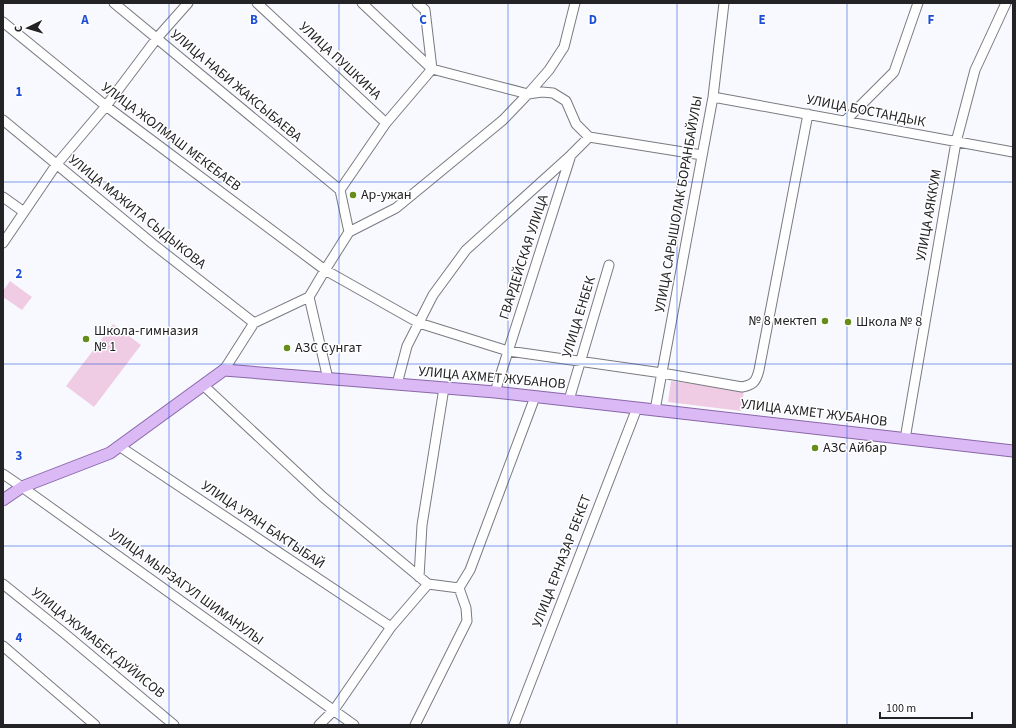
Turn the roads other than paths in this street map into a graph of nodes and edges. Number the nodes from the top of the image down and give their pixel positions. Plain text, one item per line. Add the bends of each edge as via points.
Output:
1 (114, 3) edge
2 (188, 3) edge
3 (258, 3) edge
4 (362, 3) edge
5 (417, 3) edge
6 (432, 3) edge
7 (575, 3) edge
8 (724, 3) edge
9 (918, 3) edge
10 (1006, 3) edge
11 (425, 10) junction
12 (3, 22) edge
13 (157, 38) junction
14 (432, 69) junction
15 (528, 94) junction
16 (713, 97) junction
17 (106, 106) junction
18 (808, 114) junction
19 (3, 120) edge
20 (845, 121) junction
21 (386, 123) junction
22 (589, 137) junction
23 (956, 142) junction
24 (1013, 152) edge
25 (571, 155) junction
26 (702, 155) junction
27 (56, 165) junction
28 (340, 190) junction
29 (3, 197) edge
30 (24, 212) junction
31 (349, 232) junction
32 (3, 243) edge
33 (609, 265) dead end
34 (325, 270) junction
35 (309, 297) junction
36 (254, 323) junction
37 (419, 323) junction
38 (508, 350) junction
39 (580, 361) junction
40 (224, 370) junction
41 (662, 373) junction
42 (328, 379) junction
43 (398, 384) junction
44 (203, 385) junction
45 (444, 388) junction
46 (495, 392) junction
47 (535, 397) junction
48 (569, 400) junction
49 (637, 408) junction
50 (655, 410) junction
51 (905, 439) junction
52 (119, 446) junction
53 (1013, 451) edge
54 (3, 474) edge
55 (22, 486) junction
56 (3, 500) edge
57 (419, 577) junction
58 (3, 584) edge
59 (428, 584) junction
60 (459, 588) junction
61 (391, 627) junction
62 (3, 646) edge
63 (334, 710) junction
64 (95, 725) edge
65 (174, 725) edge
66 (319, 725) edge
67 (354, 725) edge
68 (415, 725) edge
69 (514, 725) edge

1 - 13 street, УЛИЦА НАБИ ЖАКСЫБАЕВА
2 - 13 street
3 - 21 street, УЛИЦА ПУШКИНА
4 - 14 street
5 - 11 street
6 - 11 street
7 - 15 street via 564,47 549,70
8 - 16 street, УЛИЦА САРЫШОЛАК БОРАНБАЙУЛЫ
9 - 20 street via 894,72
10 - 23 street, УЛИЦА АЯККУМ via 975,70
11 - 14 street
12 - 17 street, УЛИЦА ЖОЛМАШ МЕКЕБАЕВ
13 - 17 street
13 - 28 street, УЛИЦА НАБИ ЖАКСЫБАЕВА
14 - 15 street
14 - 21 street
15 - 22 street via 553,93 566,101 576,124
15 - 31 street via 503,120 396,208
16 - 18 street, УЛИЦА БОСТАНДЫК
16 - 26 street, УЛИЦА САРЫШОЛАК БОРАНБАЙУЛЫ
17 - 27 street
17 - 34 street, УЛИЦА ЖОЛМАШ МЕКЕБАЕВ
18 - 20 street, УЛИЦА БОСТАНДЫК
18 - 41 street, УЛИЦА ЖОЛМАШ МЕКЕБАЕВ via 758,377 749,386 742,387
19 - 27 street, УЛИЦА МАЖИТА СЫДЫКОВА
20 - 23 street, УЛИЦА БОСТАНДЫК
21 - 28 street
22 - 25 street, ГВАРДЕЙСКАЯ УЛИЦА
22 - 26 street
23 - 24 street, УЛИЦА БОСТАНДЫК
23 - 51 street, УЛИЦА АЯККУМ
25 - 37 street via 466,250 433,295
25 - 38 street, ГВАРДЕЙСКАЯ УЛИЦА
26 - 41 street, УЛИЦА САРЫШОЛАК БОРАНБАЙУЛЫ
27 - 30 street
27 - 36 street, УЛИЦА МАЖИТА СЫДЫКОВА
28 - 31 street
29 - 30 street
30 - 32 street
31 - 34 street
33 - 39 street, УЛИЦА ЕНБЕК
34 - 35 street
34 - 37 street, УЛИЦА ЖОЛМАШ МЕКЕБАЕВ
35 - 36 street
35 - 42 street
36 - 40 street
37 - 38 street, УЛИЦА ЖОЛМАШ МЕКЕБАЕВ
37 - 43 street via 407,346
38 - 39 street, УЛИЦА ЖОЛМАШ МЕКЕБАЕВ
38 - 46 street, ГВАРДЕЙСКАЯ УЛИЦА
39 - 41 street, УЛИЦА ЖОЛМАШ МЕКЕБАЕВ
39 - 48 street, УЛИЦА ЕНБЕК
40 - 42 main road, УЛИЦА АХМЕТ ЖУБАНОВ
40 - 44 main road
41 - 50 street, УЛИЦА САРЫШОЛАК БОРАНБАЙУЛЫ
42 - 43 main road, УЛИЦА АХМЕТ ЖУБАНОВ
43 - 45 main road, УЛИЦА АХМЕТ ЖУБАНОВ
44 - 52 main road
44 - 57 street via 323,497
45 - 46 main road, УЛИЦА АХМЕТ ЖУБАНОВ
45 - 57 street via 422,525
46 - 47 main road, УЛИЦА АХМЕТ ЖУБАНОВ
47 - 48 main road, УЛИЦА АХМЕТ ЖУБАНОВ
47 - 60 street via 470,570
48 - 49 main road, УЛИЦА АХМЕТ ЖУБАНОВ
49 - 50 main road, УЛИЦА АХМЕТ ЖУБАНОВ
49 - 69 street, УЛИЦА ЕРНАЗАР БЕКЕТ
50 - 51 main road, УЛИЦА АХМЕТ ЖУБАНОВ
51 - 53 main road, УЛИЦА АХМЕТ ЖУБАНОВ
52 - 55 main road via 110,453
52 - 61 street, УЛИЦА УРАН БАКТЫБАЙ
54 - 55 street, УЛИЦА МЫРЗАГУЛ ШИМАНУЛЫ
55 - 56 main road
55 - 63 street, УЛИЦА МЫРЗАГУЛ ШИМАНУЛЫ
57 - 59 street
58 - 65 street, УЛИЦА ЖУМАБЕК ДУЙИСОВ
59 - 60 street
59 - 61 street
60 - 68 street via 466,608 467,621
61 - 63 street
62 - 64 street
63 - 66 street
63 - 67 street

